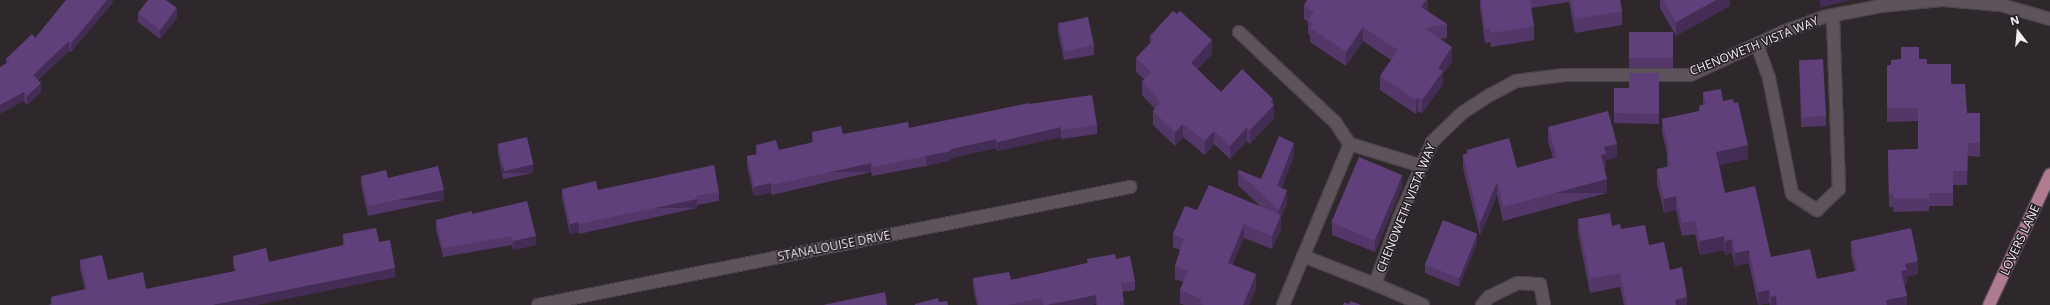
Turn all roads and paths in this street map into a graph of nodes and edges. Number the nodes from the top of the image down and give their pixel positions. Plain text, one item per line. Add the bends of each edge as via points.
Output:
1 (1943, 0) edge
2 (1833, 16) junction
3 (2050, 20) edge
4 (1240, 32) dead end
5 (1757, 45) junction
6 (1350, 144) junction
7 (1422, 166) junction
8 (2050, 175) edge
9 (1130, 187) dead end
10 (1303, 256) junction
11 (1375, 284) junction
12 (538, 305) edge
13 (1283, 305) edge
14 (1422, 305) edge
15 (1482, 305) edge
16 (1544, 305) edge
17 (1990, 305) edge

1 - 2 street, CHENOWETH VISTA WAY via 1880,6
1 - 3 street, CHENOWETH VISTA WAY via 2000,5
2 - 5 street, CHENOWETH VISTA WAY via 1783,32
2 - 5 street via 1840,189 1817,210 1792,194 1769,78
4 - 6 street via 1335,122
5 - 7 street, CHENOWETH VISTA WAY via 1690,75 1565,76 1516,81 1462,113 1432,142
6 - 7 street
6 - 10 street
7 - 11 street, CHENOWETH VISTA WAY via 1399,218
8 - 17 main road, LOVERS LANE
9 - 12 street, STANALOUISE DRIVE
10 - 11 street
10 - 13 street
11 - 14 street, CHENOWETH VISTA WAY
15 - 16 street via 1489,297 1518,283 1540,284

